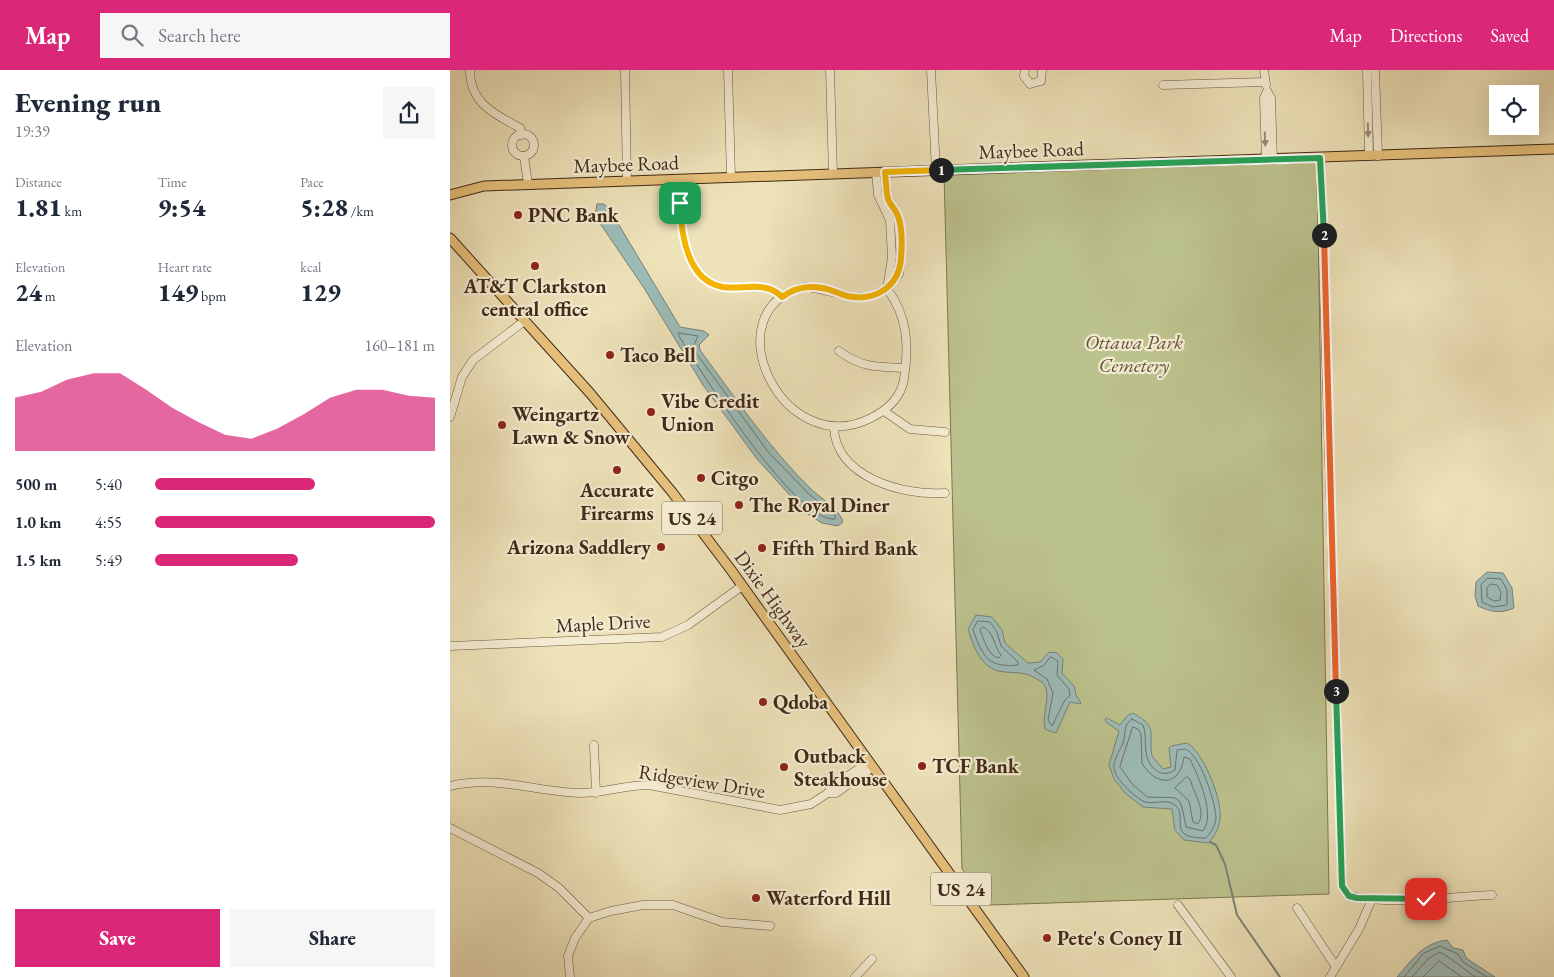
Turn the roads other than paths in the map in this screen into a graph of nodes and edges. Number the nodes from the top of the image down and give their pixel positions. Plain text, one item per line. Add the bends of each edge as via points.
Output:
1 (470, 70) edge
2 (625, 70) edge
3 (728, 70) edge
4 (830, 70) edge
5 (931, 70) edge
6 (1025, 70) edge
7 (1042, 70) edge
8 (1264, 70) edge
9 (1367, 70) edge
10 (1375, 70) edge
11 (1264, 82) junction
12 (1163, 85) dead end
13 (1368, 102) junction
14 (1377, 102) junction
15 (522, 134) junction
16 (1554, 149) edge
17 (524, 156) junction
18 (1374, 156) junction
19 (1320, 158) junction
20 (1269, 160) junction
21 (936, 171) junction
22 (880, 172) junction
23 (833, 174) junction
24 (731, 178) junction
25 (628, 181) junction
26 (528, 184) junction
27 (450, 195) edge
28 (888, 199) junction
29 (680, 203) dead end
30 (881, 203) junction
31 (450, 238) edge
32 (892, 257) junction
33 (901, 258) junction
34 (887, 289) junction
35 (782, 297) junction
36 (523, 322) junction
37 (838, 351) dead end
38 (905, 368) junction
39 (884, 411) junction
40 (450, 417) edge
41 (834, 426) junction
42 (945, 432) dead end
43 (945, 493) dead end
44 (742, 586) junction
45 (450, 646) edge
46 (594, 745) dead end
47 (871, 764) junction
48 (450, 786) edge
49 (596, 793) junction
50 (450, 828) edge
51 (1492, 895) dead end
52 (1372, 899) junction
53 (1178, 905) dead end
54 (1297, 908) dead end
55 (589, 918) junction
56 (770, 926) dead end
57 (872, 959) dead end
58 (1336, 967) junction
59 (570, 977) edge
60 (855, 977) edge
61 (1024, 977) edge
62 (1231, 977) edge
63 (1330, 977) edge

1 - 15 street via 471,83 482,104 520,128
2 - 25 street
3 - 24 street
4 - 23 street
5 - 21 street
6 - 7 street via 1024,76 1030,84 1041,81
8 - 11 street
9 - 13 street
10 - 14 street
11 - 12 street
11 - 20 street via 1271,98
13 - 14 street
13 -> 18 street
14 - 18 street
15 - 17 street via 530,137 534,144 532,152
15 - 17 street via 514,139 512,146 516,154
16 - 18 main road, Maybee Road
17 - 26 street
18 - 19 main road, Maybee Road
19 - 20 main road, Maybee Road
19 - 52 street via 1341,879 1349,896
20 - 21 main road, Maybee Road
21 - 22 main road, Maybee Road
22 - 23 main road, Maybee Road
22 - 28 street
22 - 30 street
23 - 24 main road, Maybee Road
24 - 25 main road, Maybee Road
25 - 26 main road, Maybee Road
26 - 27 main road, Maybee Road via 473,187
28 - 30 street
28 - 33 street via 898,216
29 - 35 street via 682,234 700,275 723,287 768,287
30 - 32 street via 890,220
31 - 36 main road, Dixie Highway / US 24
32 - 33 street
32 - 34 street
33 - 34 street via 898,274
34 - 35 street via 856,297 805,287
34 - 38 street via 904,319
35 - 41 street via 766,314 759,335 762,355 774,388 798,414 814,423
36 - 40 street via 467,367
36 - 44 main road, Dixie Highway / US 24 via 590,393 672,492
37 - 38 street via 858,364
38 - 39 street via 900,393
39 - 41 street via 855,425
39 - 42 street via 910,429
41 - 43 street via 837,447 842,455 869,477 910,492
44 - 45 street, Maple Drive via 688,625 662,637
44 - 47 main road, Dixie Highway / US 24
46 - 49 street
47 - 49 street, Ridgeview Drive via 831,787 828,794 811,804 780,810 649,785
47 - 61 main road, Dixie Highway / US 24
48 - 49 street, Ridgeview Drive via 498,782 571,793
50 - 55 street via 538,874 559,888
51 - 52 street
52 - 58 street via 1359,930
53 - 62 street
54 - 58 street
55 - 56 street via 612,910 673,905 722,922
55 - 59 street via 571,947
57 - 60 street
58 - 63 street

